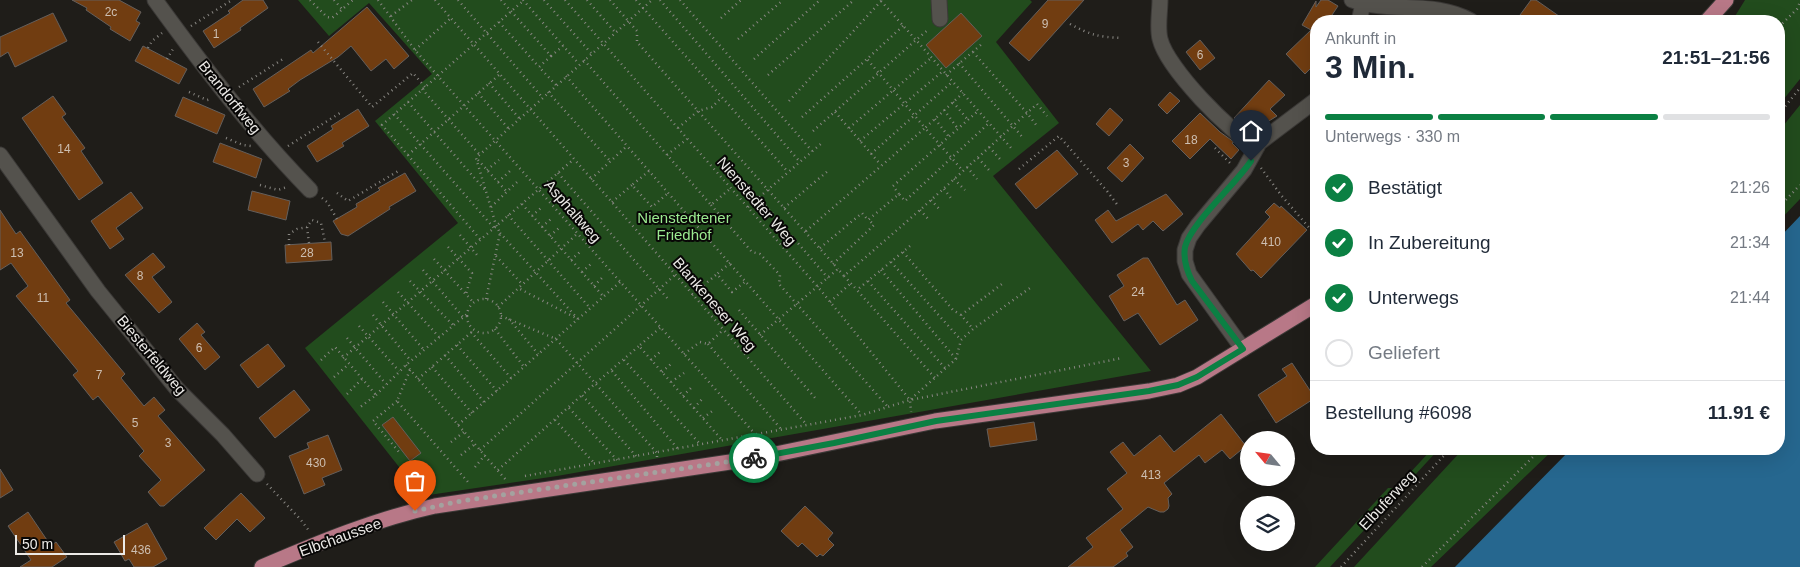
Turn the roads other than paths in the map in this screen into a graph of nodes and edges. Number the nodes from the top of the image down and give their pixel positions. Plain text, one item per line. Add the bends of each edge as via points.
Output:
1 (155, 0) edge
2 (939, 0) edge
3 (1160, 0) edge
4 (1726, 0) edge
5 (1357, 2) edge
6 (1433, 4) edge
7 (1358, 15) edge
8 (1458, 15) edge
9 (1712, 15) edge
10 (940, 19) road end
11 (1310, 105) edge
12 (1254, 154) junction
13 (0, 155) edge
14 (310, 190) road end
15 (1310, 308) edge
16 (1243, 349) junction
17 (257, 474) road end
18 (262, 567) edge

1 - 14 street, Brandorffweg via 283,162
2 - 10 street
3 - 12 street via 1160,39 1174,63 1188,83
4 - 9 main road
5 - 6 street via 1390,6
5 - 7 street
6 - 8 street
11 - 12 street via 1270,134
12 - 16 street via 1192,233 1185,250 1186,268 1192,281
13 - 17 street, Biesterfeldweg via 98,291 178,389
15 - 16 main road, Elbchaussee
16 - 18 main road, Elbchaussee via 1197,377 1149,391 955,418 757,458 461,501 415,511 320,542

